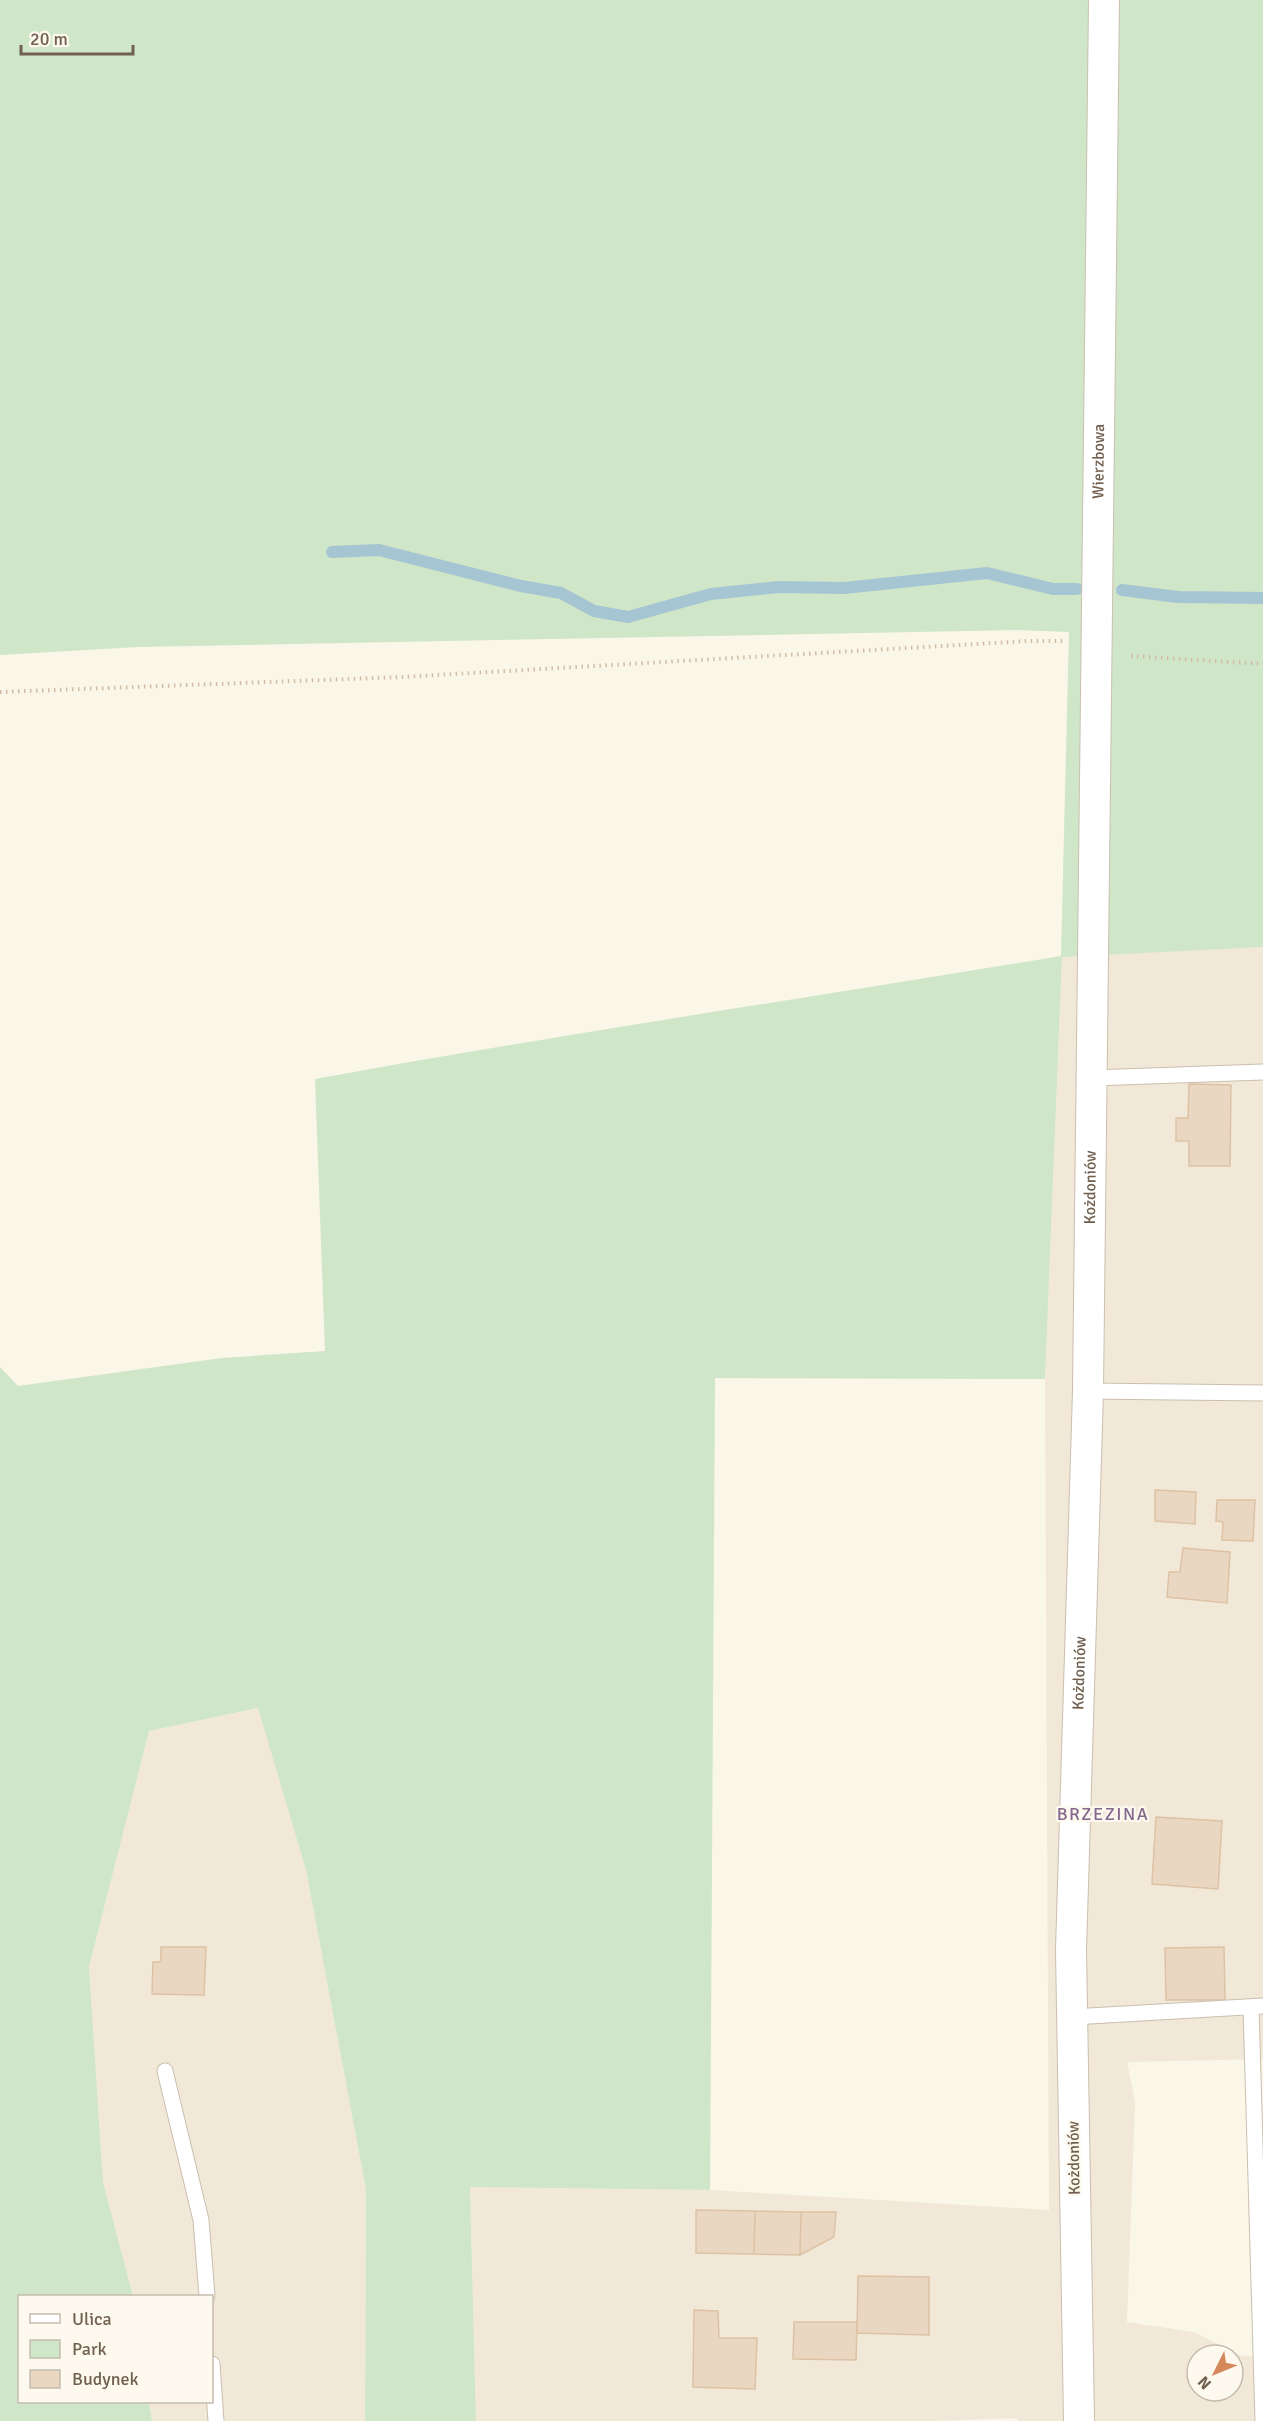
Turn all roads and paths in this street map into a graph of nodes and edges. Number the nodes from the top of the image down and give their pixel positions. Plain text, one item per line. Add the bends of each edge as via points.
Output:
1 (1104, 0) edge
2 (1097, 647) junction
3 (1263, 664) edge
4 (0, 692) edge
5 (1094, 923) joint
6 (1263, 1072) edge
7 (1092, 1078) junction
8 (1088, 1390) junction
9 (1263, 1393) edge
10 (1257, 2006) edge
11 (1072, 2017) junction
12 (165, 2071) dead end
13 (207, 2295) edge
14 (213, 2378) edge
15 (216, 2421) edge
16 (1079, 2421) edge
17 (1263, 2421) edge

1 - 2 street, Wierzbowa
2 - 3 path
2 - 4 path via 1029,640 402,677
2 - 5 street, Wierzbowa
5 - 7 street, Kożdoniów
6 - 7 lane
7 - 8 street, Kożdoniów
8 - 9 lane
8 - 11 street, Kożdoniów via 1071,1938
10 - 11 lane
10 - 17 lane
11 - 16 street, Kożdoniów
12 - 13 lane via 201,2220
14 - 15 lane

